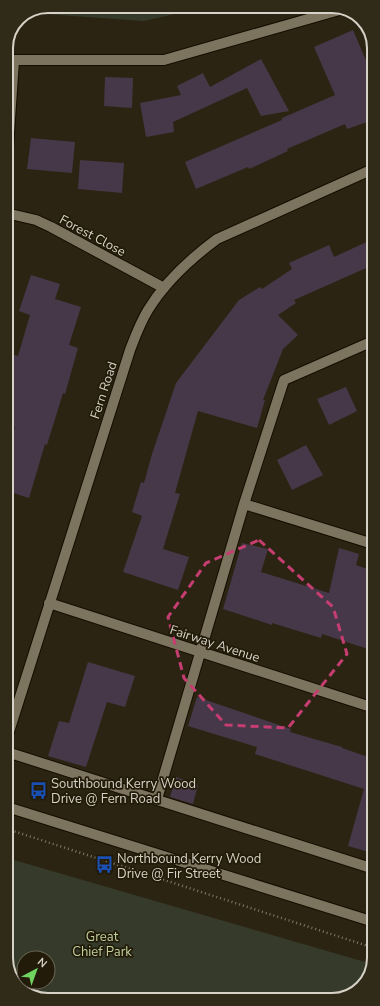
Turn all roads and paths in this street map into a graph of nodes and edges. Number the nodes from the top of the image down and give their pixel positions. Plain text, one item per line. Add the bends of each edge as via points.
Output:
1 (332, 13) edge
2 (13, 60) edge
3 (367, 172) edge
4 (13, 214) edge
5 (164, 288) junction
6 (367, 344) edge
7 (244, 504) junction
8 (367, 542) edge
9 (49, 603) junction
10 (201, 652) junction
11 (367, 706) edge
12 (13, 719) edge
13 (13, 754) edge
14 (157, 799) junction
15 (13, 808) edge
16 (13, 831) edge
17 (367, 867) edge
18 (367, 920) edge
19 (367, 946) edge

1 - 2 street via 164,60
3 - 5 street, Fern Road via 218,240 189,262
4 - 5 street, Forest Close via 51,227
5 - 9 street, Fern Road via 148,310 130,350
6 - 7 street via 284,380
7 - 8 street
7 - 10 street
9 - 10 street, Fairway Avenue
9 - 12 street, Fern Road
10 - 11 street, Fairway Avenue
10 - 14 street
13 - 14 street
14 - 17 street
15 - 18 street
16 - 19 path

